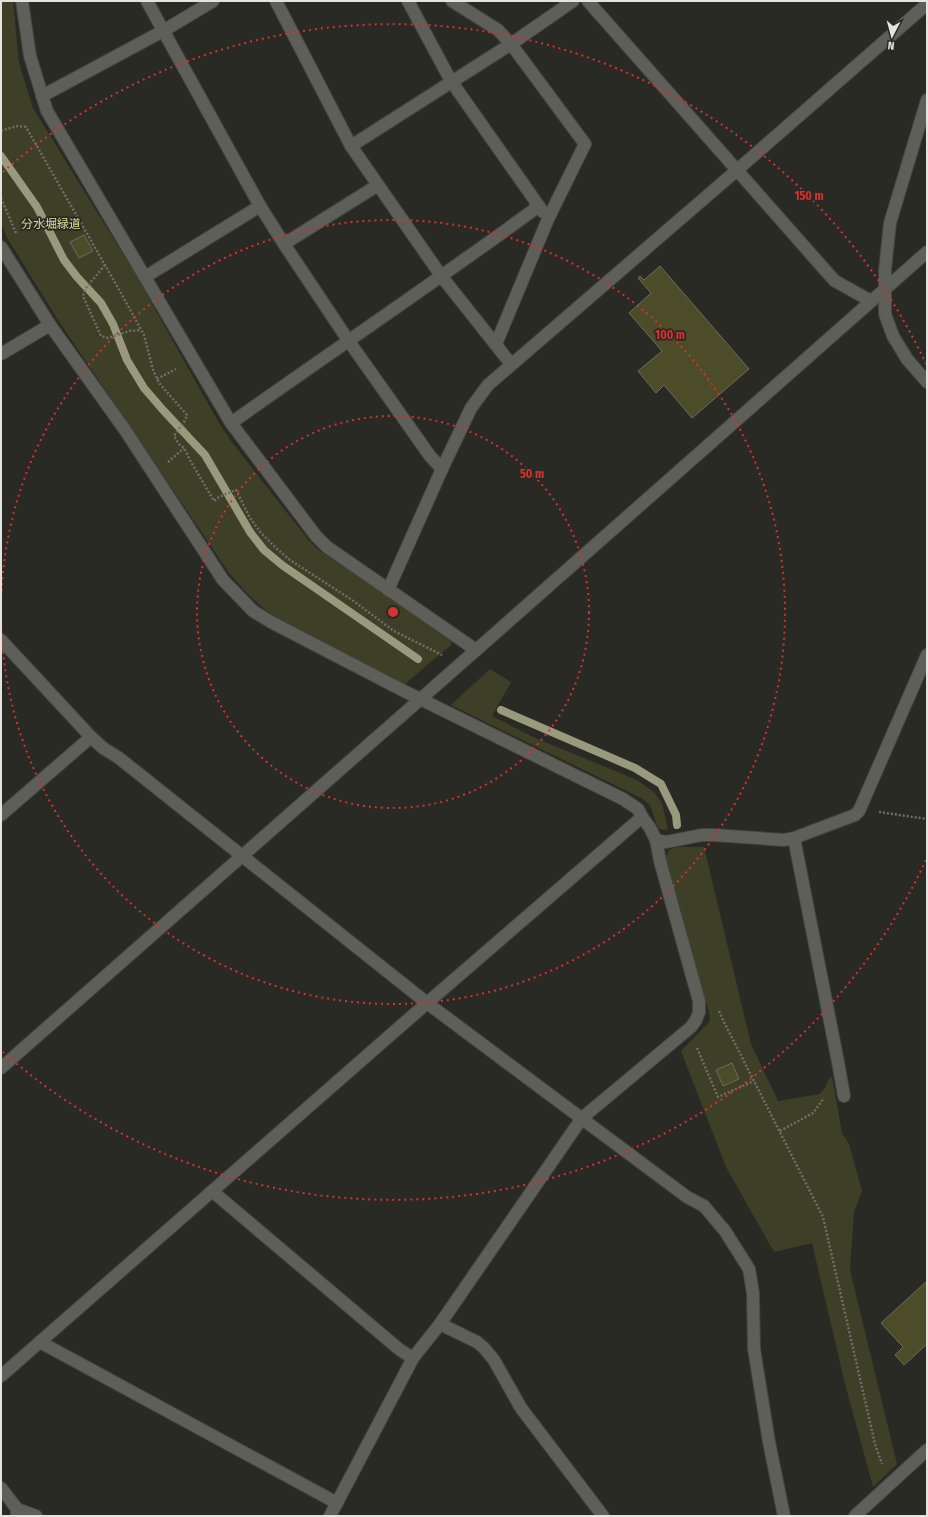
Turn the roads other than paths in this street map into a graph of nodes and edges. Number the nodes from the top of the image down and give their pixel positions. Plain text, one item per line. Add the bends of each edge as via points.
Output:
1 (22, 1) edge
2 (147, 1) edge
3 (213, 1) edge
4 (276, 1) edge
5 (408, 1) edge
6 (452, 1) edge
7 (572, 1) edge
8 (588, 1) edge
9 (927, 4) edge
10 (163, 31) junction
11 (511, 44) junction
12 (451, 81) junction
13 (42, 96) junction
14 (927, 100) edge
15 (351, 146) junction
16 (736, 171) junction
17 (378, 185) junction
18 (260, 206) junction
19 (539, 206) junction
20 (548, 219) junction
21 (284, 244) junction
22 (1, 247) edge
23 (927, 252) edge
24 (442, 276) junction
25 (145, 277) junction
26 (885, 290) junction
27 (871, 301) junction
28 (50, 324) junction
29 (348, 340) junction
30 (496, 344) junction
31 (1, 354) edge
32 (511, 364) junction
33 (927, 382) edge
34 (231, 423) junction
35 (442, 469) junction
36 (388, 590) junction
37 (1, 640) edge
38 (476, 650) junction
39 (927, 654) edge
40 (421, 699) junction
41 (91, 738) junction
42 (1, 815) edge
43 (642, 817) junction
44 (794, 838) junction
45 (656, 840) junction
46 (243, 855) junction
47 (427, 1003) junction
48 (1, 1068) edge
49 (844, 1096) dead end
50 (582, 1118) junction
51 (212, 1191) junction
52 (440, 1324) junction
53 (40, 1342) junction
54 (413, 1358) junction
55 (1, 1375) edge
56 (927, 1450) edge
57 (1, 1488) edge
58 (337, 1503) junction
59 (17, 1513) edge
60 (36, 1516) edge
61 (330, 1516) edge
62 (603, 1516) edge
63 (784, 1516) edge
64 (855, 1516) edge

1 - 13 street via 30,56
2 - 10 street
3 - 10 street
4 - 15 street
5 - 12 street
6 - 11 street via 498,30
7 - 11 street
8 - 16 street
9 - 16 street
10 - 13 street
10 - 18 street
11 - 12 street
11 - 20 street via 585,144
12 - 15 street
12 - 19 street
13 - 25 street via 47,111
14 - 26 street via 890,223
15 - 17 street
16 - 27 street via 835,281
16 - 32 street
17 - 21 street
17 - 24 street
18 - 21 street
18 - 25 street
19 - 20 street
19 - 24 street
20 - 30 street
21 - 29 street
22 - 28 street
23 - 26 street
24 - 29 street
24 - 30 street
25 - 34 street
26 - 27 street
26 - 33 street via 885,314 893,336 907,359
27 - 38 street via 676,476
28 - 31 street
28 - 40 street via 125,430 223,580 240,598 271,622
29 - 34 street
29 - 35 street via 430,456
30 - 32 street
32 - 35 street via 488,385 471,408
34 - 36 street via 316,536 327,547
35 - 36 street
36 - 38 street
37 - 41 street
38 - 40 street
39 - 44 street via 859,811 855,815
40 - 43 street via 623,799 638,809
40 - 46 street
41 - 42 street
41 - 46 street
43 - 45 street
43 - 47 street
44 - 45 street via 772,840 708,835 666,842
44 - 49 street
45 - 50 street via 699,1001 696,1020 689,1029
46 - 47 street
46 - 48 street
47 - 50 street
47 - 51 street
50 - 52 street
50 - 63 street via 687,1197 704,1206 726,1231 750,1269 754,1349
51 - 53 street
51 - 54 street via 400,1350
52 - 54 street
52 - 62 street via 484,1348 494,1360 521,1408
53 - 55 street
53 - 58 street
54 - 58 street
56 - 64 street
57 - 59 street
58 - 61 street
59 - 60 street

